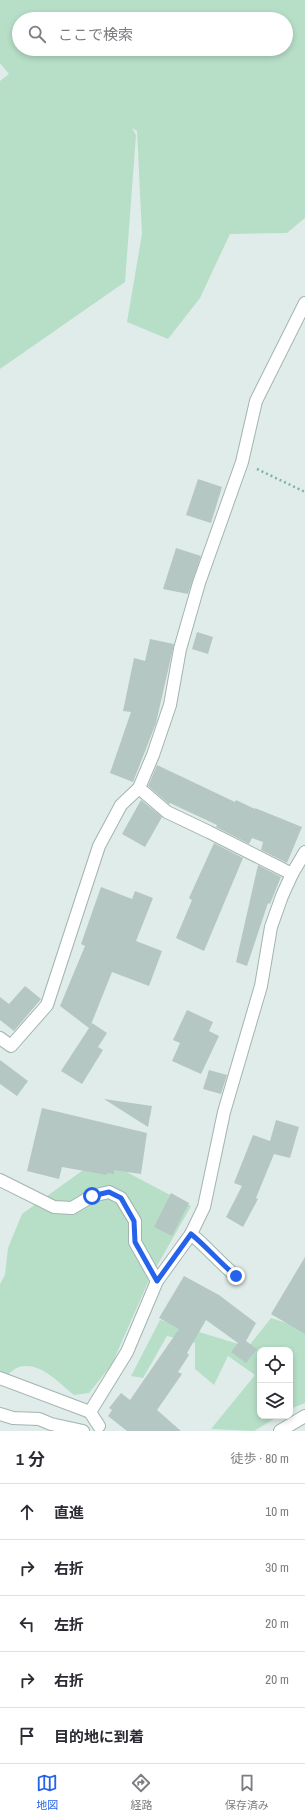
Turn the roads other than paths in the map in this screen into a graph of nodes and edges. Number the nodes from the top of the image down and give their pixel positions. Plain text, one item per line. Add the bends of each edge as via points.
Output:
1 (305, 303) edge
2 (139, 788) junction
3 (305, 852) edge
4 (292, 874) junction
5 (0, 1038) edge
6 (0, 1180) edge
7 (191, 1234) junction
8 (236, 1276) dead end
9 (157, 1281) junction
10 (0, 1378) edge
11 (90, 1412) junction
12 (0, 1414) edge
13 (305, 1416) edge
14 (102, 1428) edge
15 (83, 1431) edge
16 (87, 1431) edge
17 (280, 1431) edge

1 - 2 street via 256,401 242,462 199,583 180,649 170,705
2 - 4 street via 167,812
2 - 5 street via 121,805 99,846 47,1005 11,1046
3 - 4 street
4 - 7 street via 271,927 261,986 224,1112 204,1207
6 - 9 street via 54,1207 72,1208 92,1196 109,1192 121,1198 134,1221 135,1242
7 - 8 street
7 - 9 street
9 - 11 street via 127,1352
10 - 11 street
11 - 14 street
12 - 15 street via 13,1418 39,1418 51,1424
13 - 17 street
14 - 16 street

